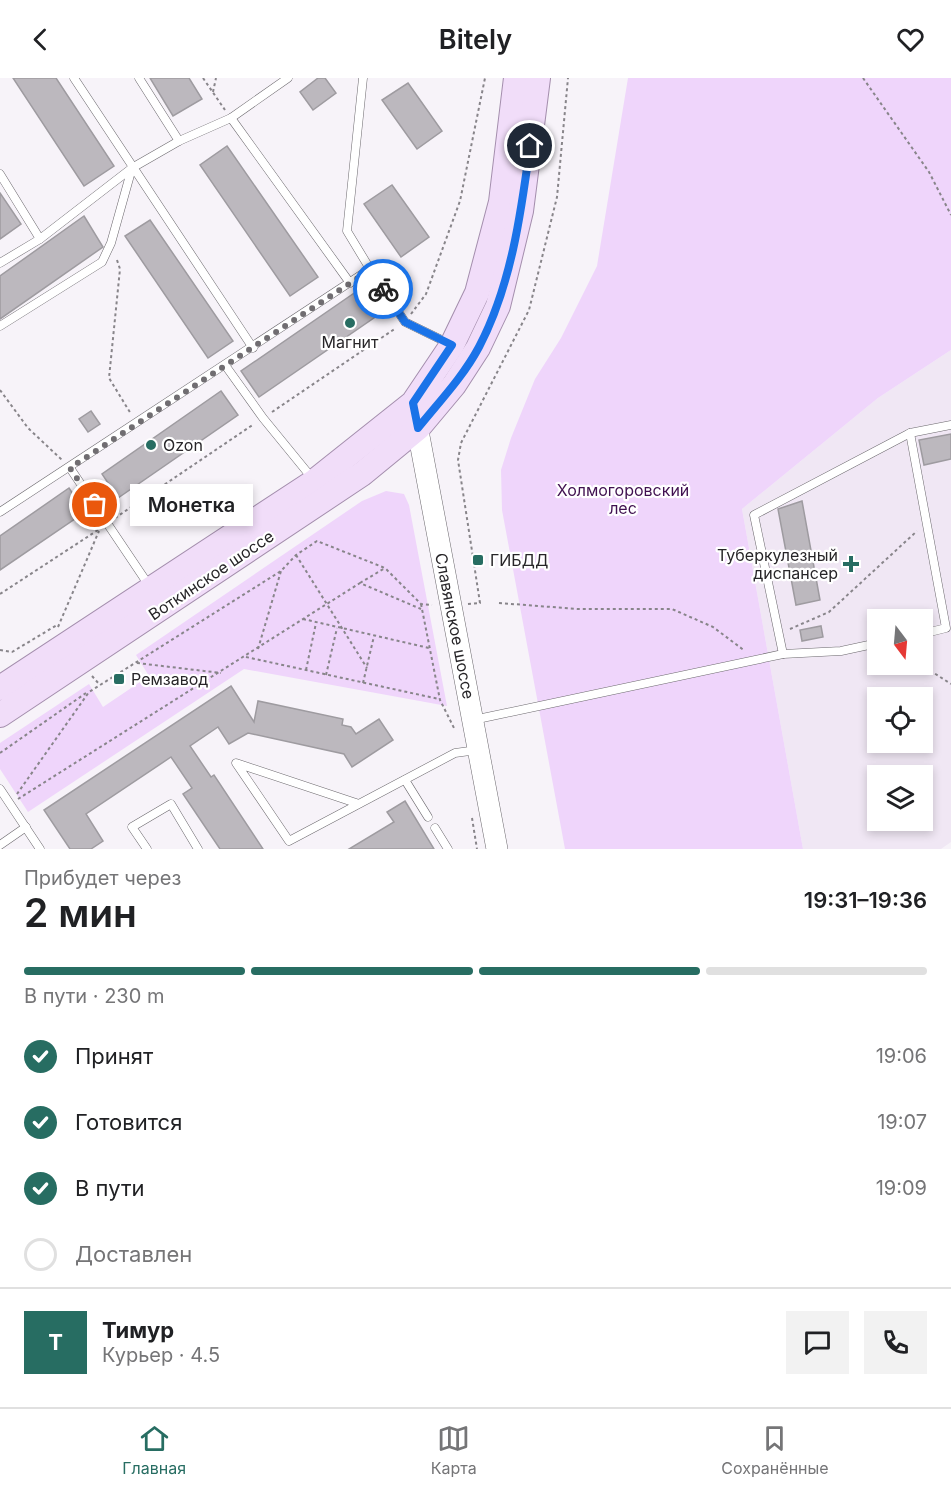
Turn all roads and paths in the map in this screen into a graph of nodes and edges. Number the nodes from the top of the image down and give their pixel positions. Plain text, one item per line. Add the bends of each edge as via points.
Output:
1 (74, 78) edge
2 (139, 78) edge
3 (203, 78) edge
4 (216, 78) edge
5 (288, 78) edge
6 (363, 78) edge
7 (485, 78) edge
8 (516, 78) edge
9 (538, 78) edge
10 (568, 78) edge
11 (863, 78) edge
12 (213, 92) junction
13 (231, 118) junction
14 (179, 141) junction
15 (132, 168) junction
16 (0, 174) edge
17 (951, 215) edge
18 (40, 238) junction
19 (111, 243) junction
20 (0, 263) edge
21 (370, 270) junction
22 (351, 283) junction
23 (405, 322) junction
24 (0, 326) edge
25 (452, 345) junction
26 (253, 348) junction
27 (225, 365) junction
28 (0, 392) edge
29 (413, 403) junction
30 (263, 418) junction
31 (137, 424) junction
32 (951, 425) edge
33 (418, 428) junction
34 (910, 433) junction
35 (70, 468) junction
36 (315, 481) junction
37 (0, 512) edge
38 (927, 522) junction
39 (108, 524) junction
40 (296, 555) junction
41 (385, 568) junction
42 (281, 571) junction
43 (360, 583) junction
44 (151, 589) junction
45 (0, 594) edge
46 (480, 603) dead end
47 (499, 603) dead end
48 (327, 604) junction
49 (421, 604) junction
50 (435, 606) dead end
51 (421, 609) junction
52 (303, 620) junction
53 (316, 622) junction
54 (337, 627) junction
55 (342, 628) junction
56 (933, 631) edge
57 (779, 633) junction
58 (374, 636) junction
59 (69, 643) junction
60 (867, 645) edge
61 (258, 649) junction
62 (429, 649) junction
63 (0, 650) edge
64 (783, 654) junction
65 (246, 657) junction
66 (758, 660) junction
67 (137, 663) junction
68 (367, 668) junction
69 (306, 670) junction
70 (933, 672) edge
71 (221, 673) junction
72 (326, 675) junction
73 (363, 683) junction
74 (951, 684) edge
75 (100, 685) junction
76 (0, 687) edge
77 (89, 692) junction
78 (440, 700) junction
79 (0, 715) edge
80 (473, 720) junction
81 (469, 751) junction
82 (0, 753) edge
83 (405, 780) junction
84 (0, 789) edge
85 (5, 801) edge
86 (359, 804) junction
87 (471, 816) dead end
88 (428, 817) dead end
89 (26, 827) junction
90 (435, 828) dead end
91 (0, 845) edge
92 (289, 845) edge
93 (40, 849) edge
94 (147, 849) edge
95 (198, 849) edge
96 (448, 849) edge
97 (477, 849) edge
98 (497, 849) edge

1 - 15 lane
2 - 14 lane
3 - 12 path
4 - 12 path
5 - 13 lane
6 - 21 lane via 347,231
7 - 23 path via 460,201 426,294
8 - 25 main road, Воткинское шоссе via 501,202 477,294
9 - 33 main road, Воткинское шоссе via 521,211 498,306 460,376
10 - 46 path via 556,197 529,310 461,443 458,460
11 - 17 path via 928,172
12 - 13 path
13 - 14 lane
13 - 22 lane
14 - 15 lane
15 - 18 lane
15 - 19 lane
15 - 26 lane
16 - 18 lane
18 - 20 lane
19 - 24 lane via 102,262
19 - 31 path via 120,269 109,378
21 - 22 lane
21 - 23 lane
22 - 26 lane
23 - 25 lane
23 - 30 path
25 - 29 main road, Воткинское шоссе
26 - 27 lane
27 - 30 lane
27 - 31 lane
28 - 35 path via 28,428
29 - 33 main road, Славянское шоссе
29 - 36 main road, Воткинское шоссе
30 - 36 lane
30 - 39 path
31 - 35 lane
32 - 34 lane
33 - 59 main road, Воткинское шоссе via 362,474
33 - 80 main road, Славянское шоссе
34 - 38 lane
34 - 57 lane via 754,515
35 - 37 lane
35 - 39 lane
36 - 44 main road, Воткинское шоссе
38 - 56 lane via 946,628
38 - 57 path via 828,612
39 - 44 lane
40 - 41 path via 317,541
40 - 42 path
40 - 48 path
41 - 43 path
41 - 49 path
42 - 61 path
42 - 67 path
43 - 48 path
43 - 51 path
44 - 59 main road, Воткинское шоссе
45 - 59 path via 100,529
47 - 66 path via 578,609 672,609 713,627
48 - 52 path
48 - 55 path
49 - 50 path
49 - 51 path
51 - 62 path
52 - 53 path
52 - 61 path
53 - 54 path
53 - 69 path
54 - 55 path
54 - 72 path
55 - 58 path
55 - 68 path
57 - 64 lane
58 - 62 path
58 - 68 path
59 - 63 path via 12,652
59 - 75 path
59 - 76 main road, Воткинское шоссе
59 - 79 main road, Воткинское шоссе
60 - 64 lane
61 - 65 path
62 - 78 path
64 - 66 lane
65 - 69 path
65 - 71 path
66 - 80 lane
67 - 71 path
67 - 75 path
68 - 73 path
69 - 72 path
70 - 74 path
71 - 85 path
72 - 73 path
73 - 78 path
75 - 77 path
77 - 82 path
77 - 85 path
78 - 81 path
80 - 81 main road, Славянское шоссе
81 - 83 lane
81 - 98 main road, Славянское шоссе
83 - 86 lane
83 - 88 lane
84 - 85 lane
85 - 89 lane
86 - 92 lane
86 - 92 lane via 236,763
87 - 97 path
89 - 91 lane
89 - 93 lane
90 - 96 lane
94 - 95 lane via 132,827 171,804

